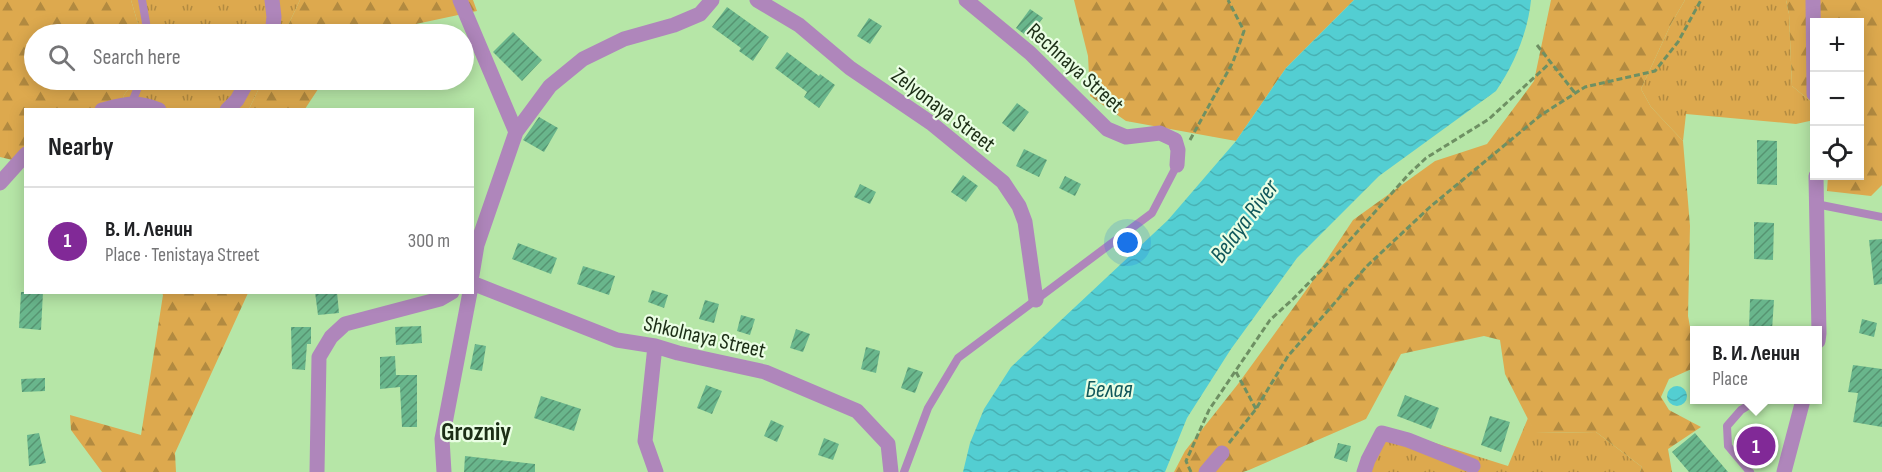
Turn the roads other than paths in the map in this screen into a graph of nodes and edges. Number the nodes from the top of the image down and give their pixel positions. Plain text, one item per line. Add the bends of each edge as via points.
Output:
1 (142, 0) edge
2 (272, 0) edge
3 (460, 0) edge
4 (712, 0) edge
5 (758, 0) edge
6 (966, 0) edge
7 (1813, 0) edge
8 (146, 24) edge
9 (273, 24) edge
10 (470, 24) edge
11 (474, 33) edge
12 (1815, 72) edge
13 (137, 90) edge
14 (242, 90) edge
15 (132, 102) junction
16 (110, 108) edge
17 (152, 108) edge
18 (229, 108) edge
19 (516, 132) junction
20 (24, 156) edge
21 (1177, 165) joint
22 (1816, 180) edge
23 (0, 183) edge
24 (1816, 204) junction
25 (1882, 217) edge
26 (474, 263) edge
27 (474, 284) edge
28 (449, 294) edge
29 (470, 294) edge
30 (1036, 300) junction
31 (1819, 326) edge
32 (655, 346) junction
33 (1750, 404) edge
34 (1802, 404) edge
35 (1222, 453) road end
36 (1473, 466) dead end
37 (317, 472) edge
38 (444, 472) edge
39 (656, 472) edge
40 (891, 472) edge
41 (904, 472) edge
42 (1206, 472) edge
43 (1365, 472) edge
44 (1750, 472) edge
45 (1784, 472) edge

1 - 8 lane
2 - 9 street
3 - 10 street
4 - 19 street via 700,14 674,26 624,39 583,59 550,86
5 - 30 street, Zelyonaya Street via 799,24 850,68 932,123 1003,182 1025,222
6 - 21 street, Rechnaya Street via 1030,53 1107,129 1126,137 1160,133 1175,140
7 - 12 street
11 - 19 street
13 - 15 lane
14 - 18 street
15 - 16 street
15 - 17 street
19 - 26 street
20 - 23 street
21 - 30 lane via 1152,213
22 - 24 street
24 - 25 lane
24 - 31 street
27 - 32 street, Shkolnaya Street via 617,340
28 - 37 street via 345,324 331,337 319,357
29 - 38 street via 442,439
30 - 41 lane via 958,358 928,408
32 - 39 street via 645,441
32 - 40 street, Shkolnaya Street via 765,372 857,411 888,444
33 - 44 lane via 1727,426 1728,446
34 - 45 street
35 - 42 street
36 - 43 street via 1382,433

